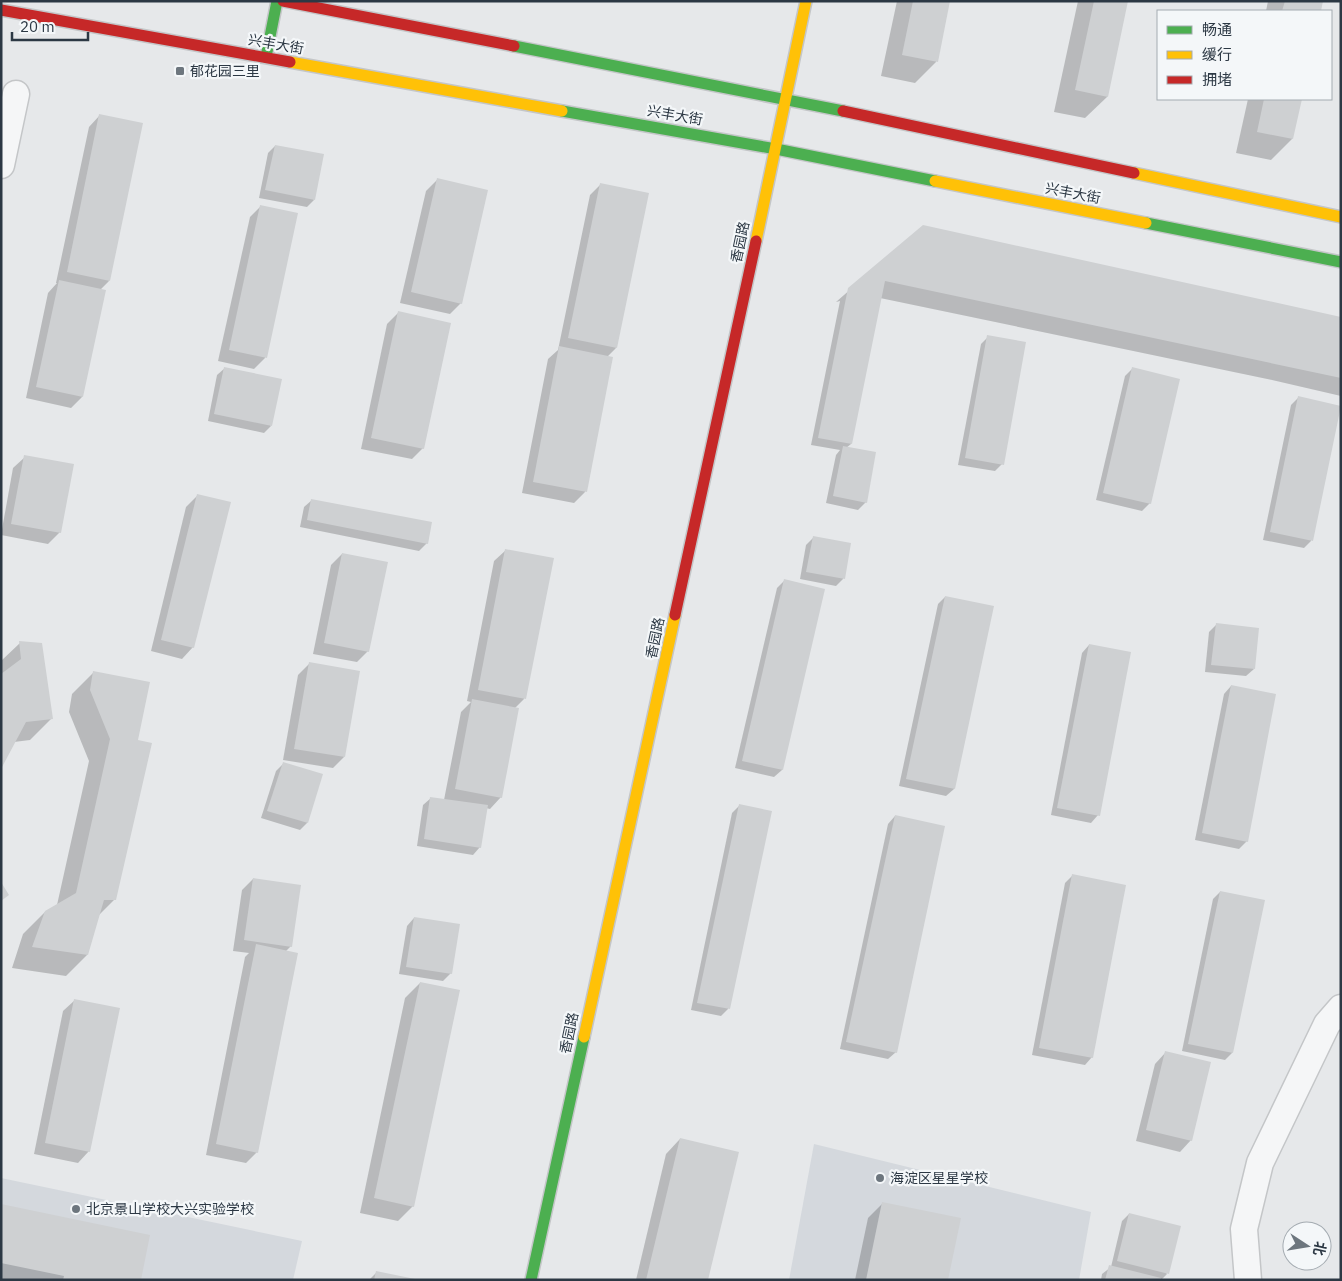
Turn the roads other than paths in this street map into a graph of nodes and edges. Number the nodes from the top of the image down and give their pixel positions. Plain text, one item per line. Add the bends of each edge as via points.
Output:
1 (277, 1) edge
2 (283, 1) edge
3 (806, 1) edge
4 (1, 10) edge
5 (266, 57) junction
6 (16, 94) dead end
7 (786, 100) junction
8 (776, 149) junction
9 (1, 165) edge
10 (1341, 217) edge
11 (1341, 262) edge
12 (1341, 1008) edge
13 (531, 1280) edge
14 (1248, 1280) edge

1 - 5 main road
2 - 7 main road
3 - 7 main road, 香园路
4 - 5 main road, 兴丰大街
5 - 8 main road, 兴丰大街
6 - 9 street
7 - 8 main road, 香园路
7 - 10 main road
8 - 11 main road, 兴丰大街
8 - 13 main road, 香园路
12 - 14 street via 1327,1024 1260,1163 1244,1229

